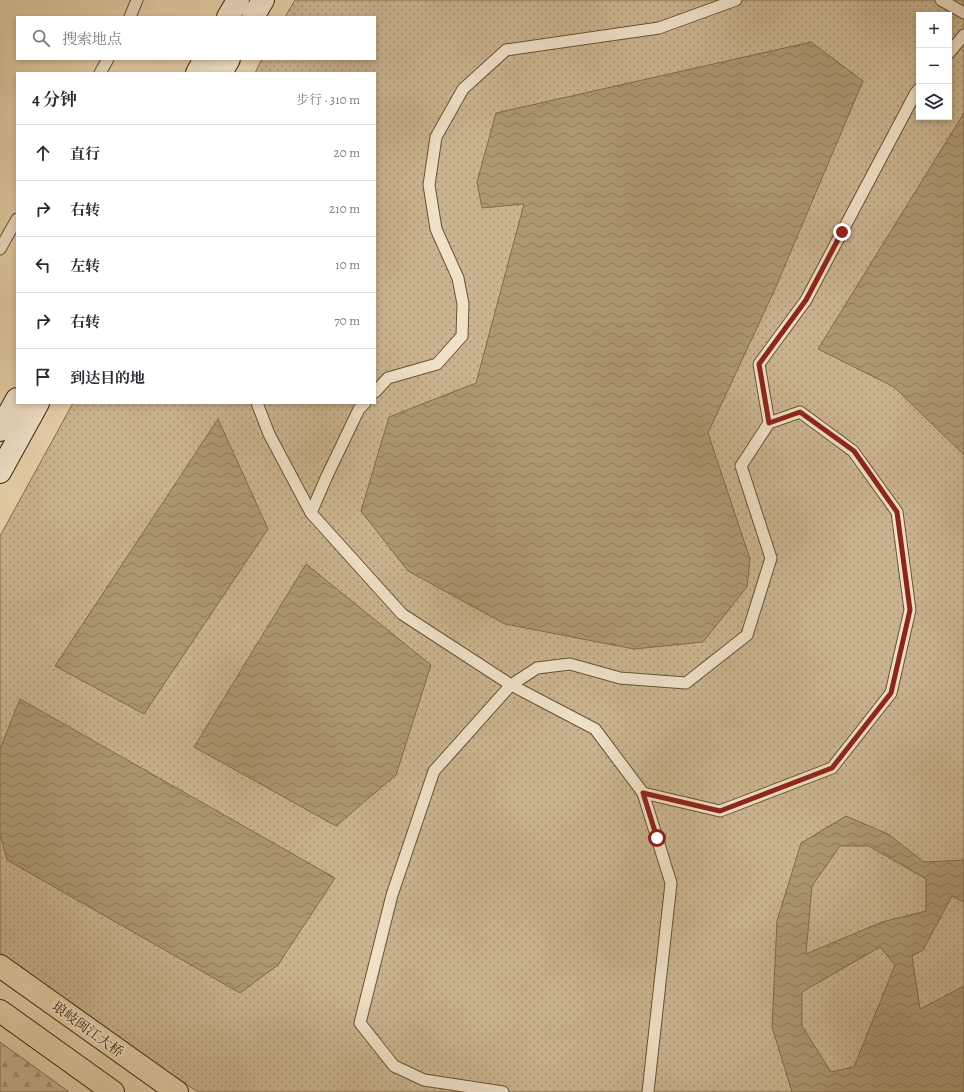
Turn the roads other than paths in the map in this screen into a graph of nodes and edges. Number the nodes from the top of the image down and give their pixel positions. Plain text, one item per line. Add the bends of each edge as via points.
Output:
1 (137, 0) edge
2 (238, 0) edge
3 (263, 0) edge
4 (736, 0) edge
5 (941, 0) edge
6 (964, 13) edge
7 (130, 16) edge
8 (229, 16) edge
9 (254, 16) edge
10 (964, 35) edge
11 (952, 49) edge
12 (107, 60) edge
13 (204, 60) edge
14 (228, 60) edge
15 (101, 72) edge
16 (198, 72) edge
17 (222, 72) edge
18 (916, 94) edge
19 (16, 221) edge
20 (0, 249) edge
21 (376, 391) edge
22 (16, 401) edge
23 (37, 404) edge
24 (257, 404) edge
25 (364, 404) edge
26 (769, 423) junction
27 (0, 430) edge
28 (0, 472) edge
29 (311, 514) junction
30 (511, 685) junction
31 (643, 793) junction
32 (0, 966) edge
33 (0, 1011) edge
34 (113, 1092) edge
35 (177, 1092) edge
36 (502, 1092) edge
37 (648, 1092) edge

1 - 7 lane
2 - 8 main road
3 - 9 main road
4 - 21 lane via 659,28 506,50 463,89 436,137 430,185 436,229 458,278 463,304 462,336 437,364 388,378
5 - 6 lane
10 - 11 lane
12 - 15 lane
13 - 16 main road
14 - 17 main road
18 - 26 lane via 806,300 759,364
19 - 20 lane
22 - 27 main road
23 - 28 main road
24 - 29 lane via 269,434
25 - 29 lane via 359,409
26 - 30 lane via 741,466 771,558 747,635 686,683 620,678 570,664 537,668
26 - 31 lane via 800,412 854,451 897,512 910,610 891,693 832,768 720,811
29 - 30 lane via 402,614
30 - 31 lane via 595,729
30 - 36 lane via 434,771 392,895 360,1023 394,1066 424,1080
31 - 37 lane via 671,883
32 - 35 highway, 琅岐闽江大桥
33 - 34 highway

